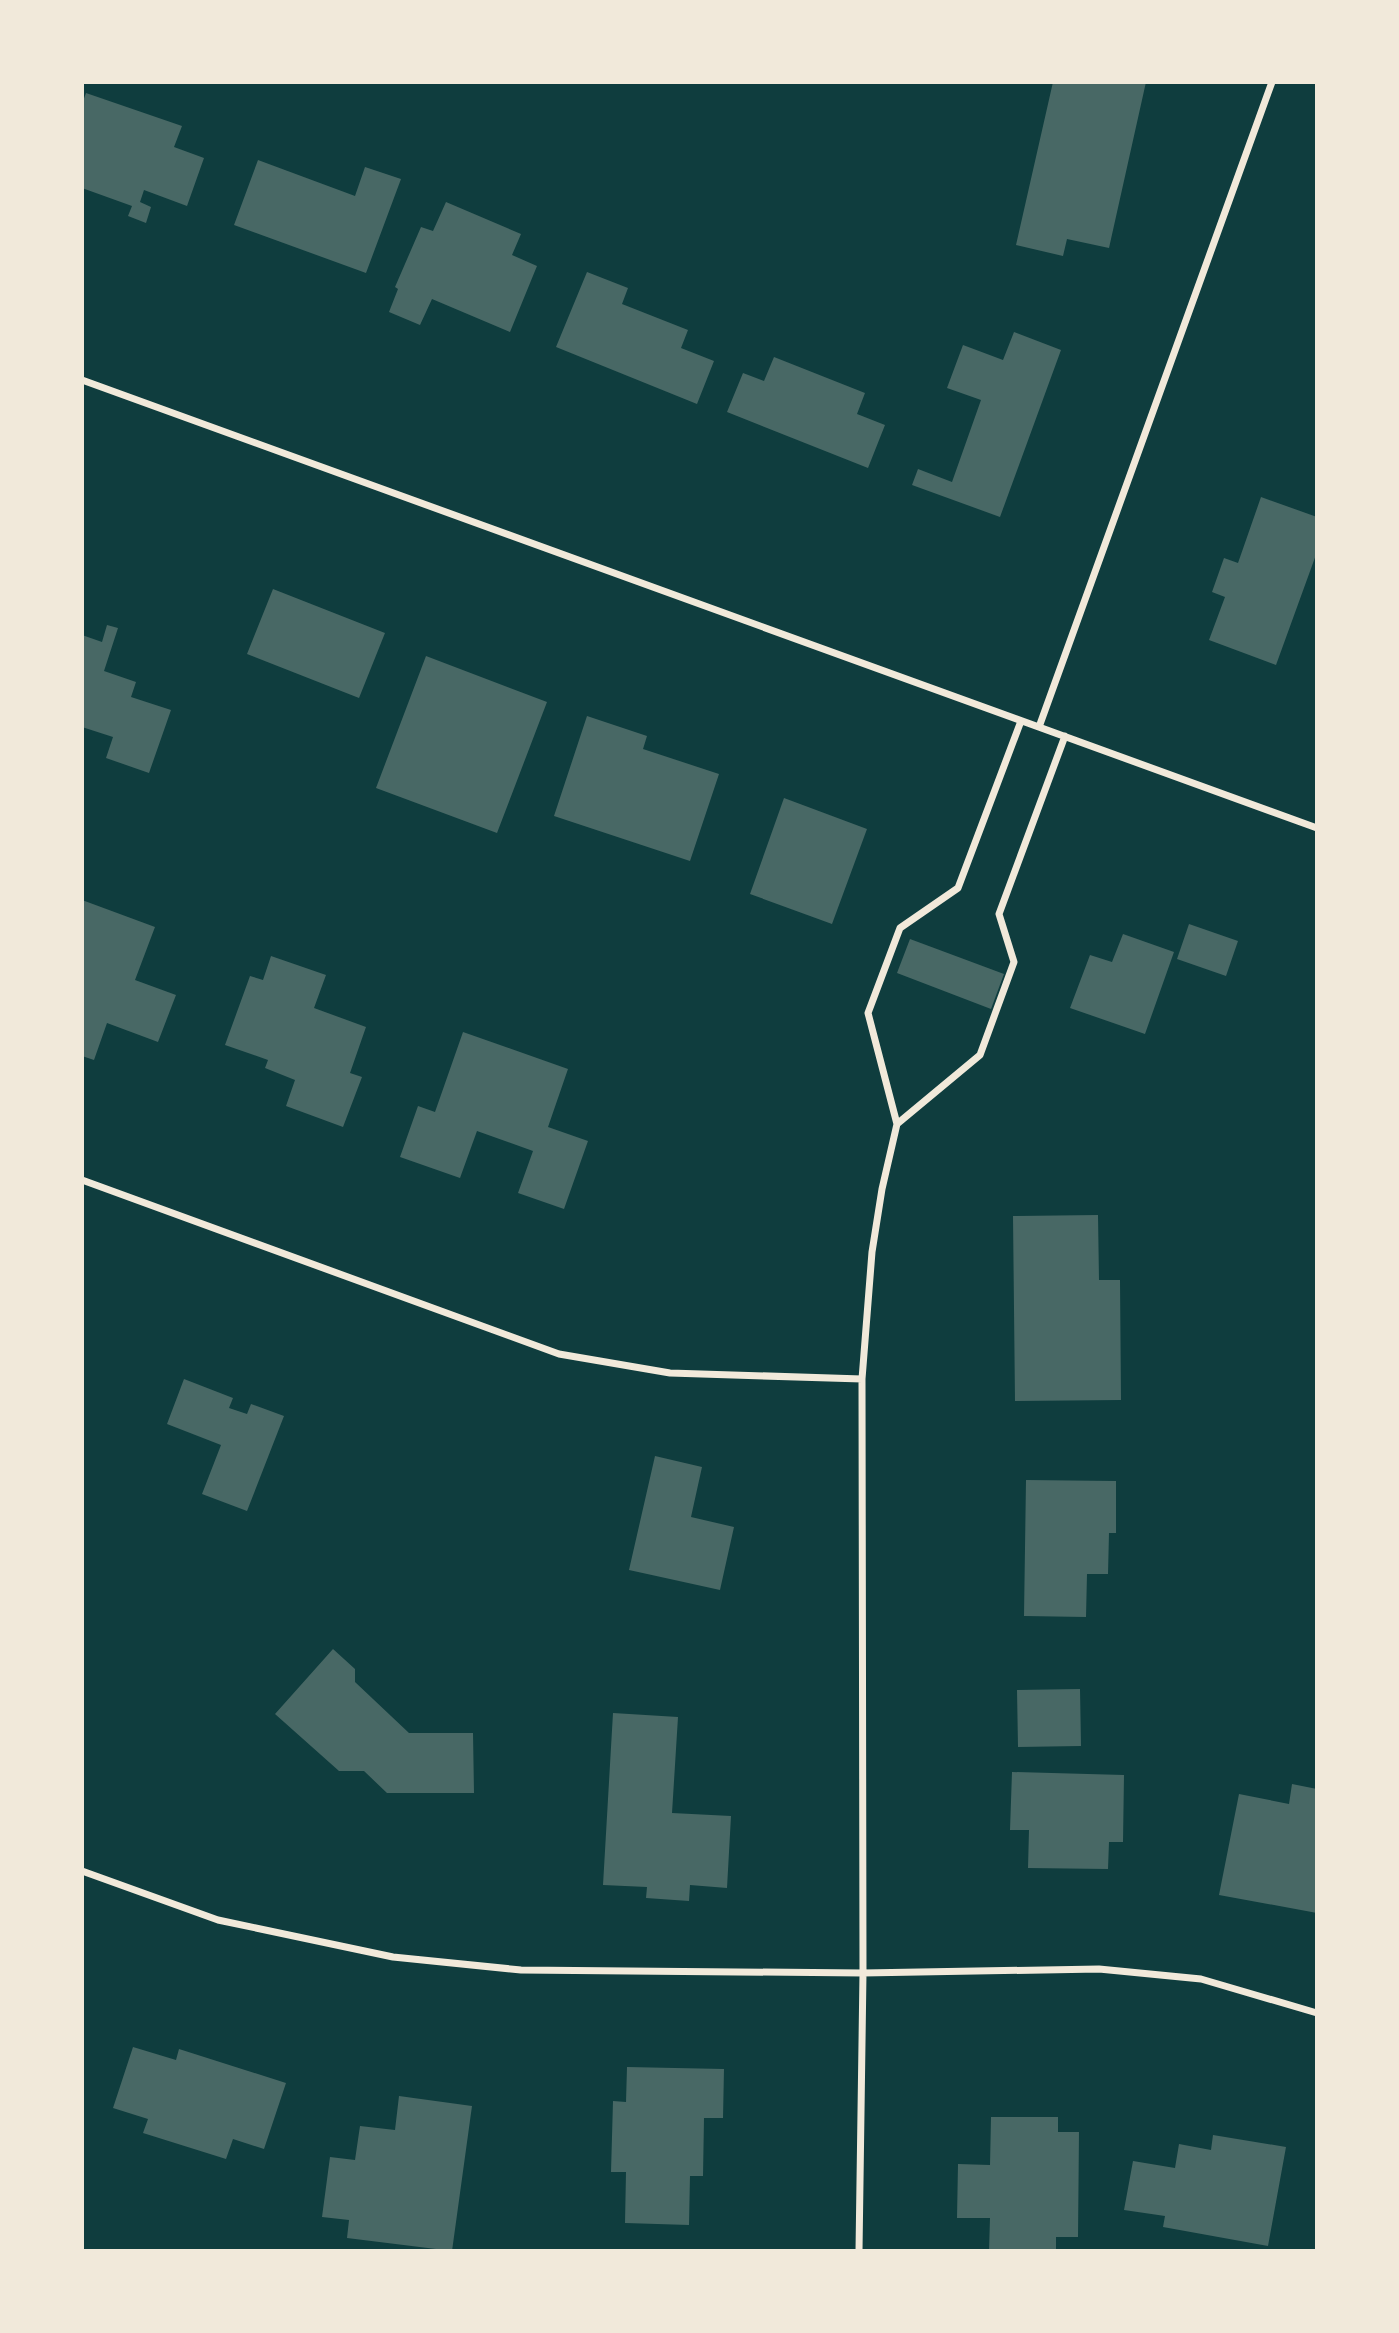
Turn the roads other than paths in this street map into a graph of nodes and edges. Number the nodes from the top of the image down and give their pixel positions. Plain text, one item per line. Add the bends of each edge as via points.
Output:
1 (1272, 82) edge
2 (82, 380) edge
3 (1021, 721) junction
4 (1039, 727) junction
5 (1065, 736) junction
6 (1317, 828) edge
7 (897, 1124) junction
8 (82, 1180) edge
9 (862, 1379) junction
10 (82, 1871) edge
11 (863, 1973) junction
12 (1317, 2013) edge
13 (859, 2251) edge

1 - 4 street
2 - 3 street
3 - 4 street
3 - 7 street via 958,888 900,928 868,1013
4 - 5 street
5 - 6 street
5 - 7 street via 999,914 1014,962 980,1055
7 - 9 street via 872,1252
8 - 9 street via 559,1354 670,1373
9 - 11 street
10 - 11 street via 218,1920 393,1957 521,1970
11 - 12 street via 1099,1969 1201,1979
11 - 13 street

